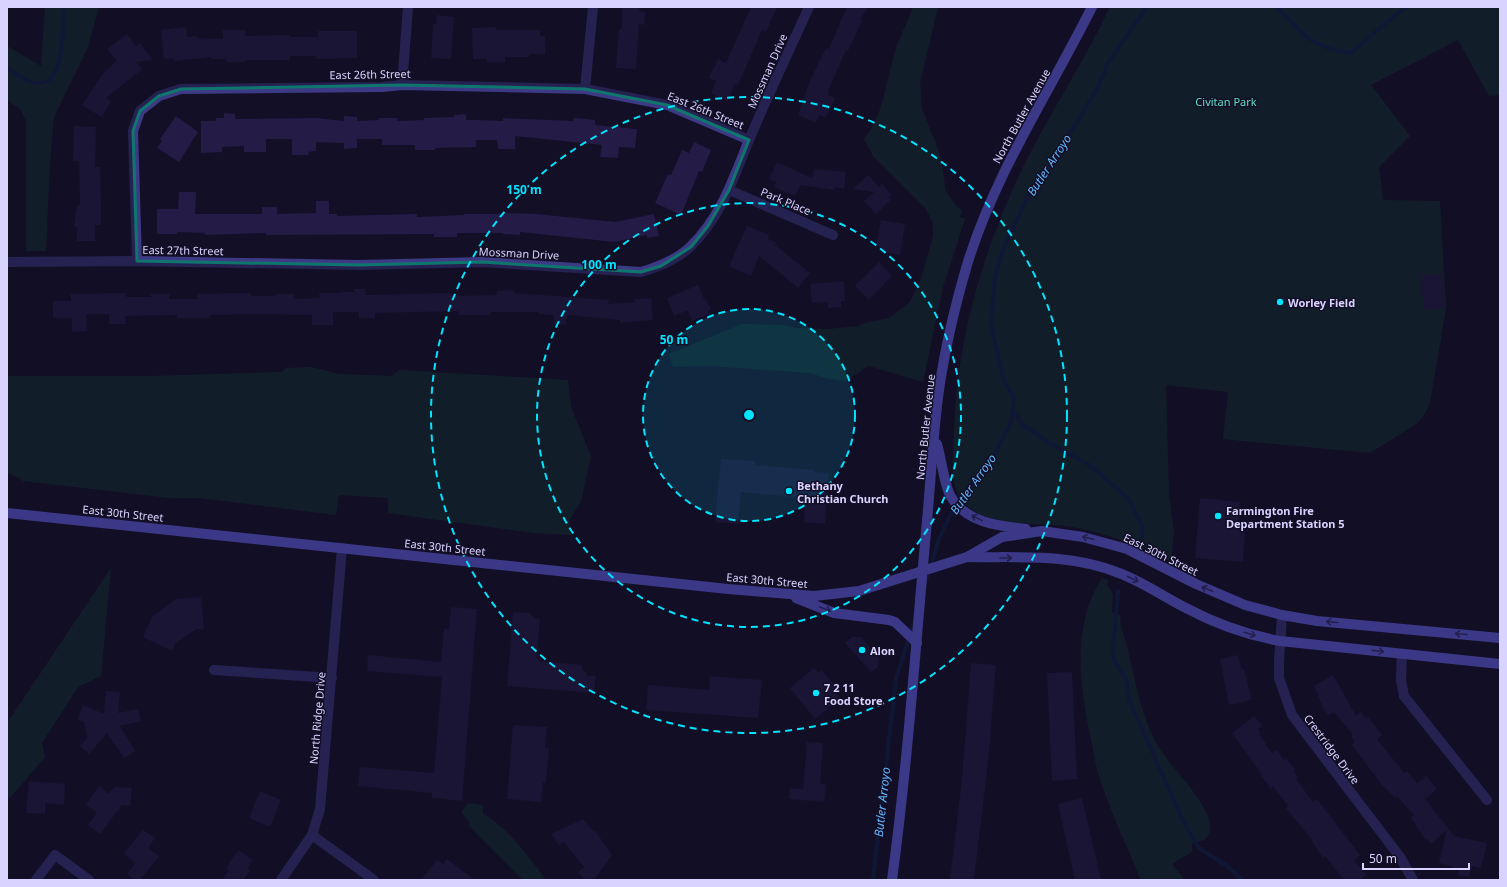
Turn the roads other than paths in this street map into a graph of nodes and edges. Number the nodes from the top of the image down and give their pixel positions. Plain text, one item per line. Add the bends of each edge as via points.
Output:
1 (408, 7) edge
2 (593, 7) edge
3 (809, 7) edge
4 (1092, 7) edge
5 (402, 85) junction
6 (585, 89) junction
7 (749, 140) junction
8 (729, 190) junction
9 (833, 235) dead end
10 (137, 261) junction
11 (7, 262) edge
12 (359, 265) joint
13 (935, 437) junction
14 (7, 513) edge
15 (1042, 532) junction
16 (342, 548) junction
17 (967, 558) junction
18 (922, 572) junction
19 (789, 594) junction
20 (1282, 615) junction
21 (1500, 638) edge
22 (1280, 641) junction
23 (917, 643) junction
24 (1402, 654) junction
25 (1500, 664) edge
26 (214, 670) dead end
27 (332, 678) junction
28 (1487, 800) dead end
29 (312, 835) junction
30 (36, 880) edge
31 (89, 880) edge
32 (281, 880) edge
33 (374, 880) edge
34 (892, 880) edge
35 (1413, 880) edge

1 - 5 street
2 - 6 street
3 - 7 street, Mossman Drive
4 - 13 main road, North Butler Avenue via 1005,169 978,234 950,330
5 - 6 street, East 26th Street
5 - 10 street, East 26th Street via 181,89 159,96 140,111 133,131
6 - 7 street, East 26th Street via 667,106
7 - 8 street, Mossman Drive
8 - 9 street, Park Place
8 - 12 street, Mossman Drive via 708,226 691,247 661,266 640,272 482,262
10 - 11 street, East 27th Street
10 - 12 street, East 27th Street
15 -> 13 main road via 1000,526 970,515 950,495
13 - 18 main road, North Butler Avenue
14 - 16 main road, East 30th Street
15 - 17 main road, East 30th Street via 1002,537
20 -> 15 main road, East 30th Street via 1245,605 1117,546 1082,537
16 - 19 main road, East 30th Street
16 - 27 street, North Ridge Drive
17 - 18 main road, East 30th Street
17 -> 22 main road via 1049,557 1092,564 1140,582 1209,619 1259,637
18 - 19 main road, East 30th Street via 843,594
18 - 23 main road, North Butler Avenue
19 -> 23 main road via 834,613 895,622
21 -> 20 main road, East 30th Street via 1317,621
20 - 22 street, Crestridge Drive
22 -> 24 main road
22 - 35 street, Crestridge Drive via 1279,678 1292,715 1400,857
23 - 34 main road, North Butler Avenue
24 - 25 main road
24 - 28 street via 1401,680 1404,696
26 - 27 street
27 - 29 street, North Ridge Drive via 323,792 318,822
29 - 32 street, North Ridge Drive
29 - 33 street
30 - 31 street via 55,855

